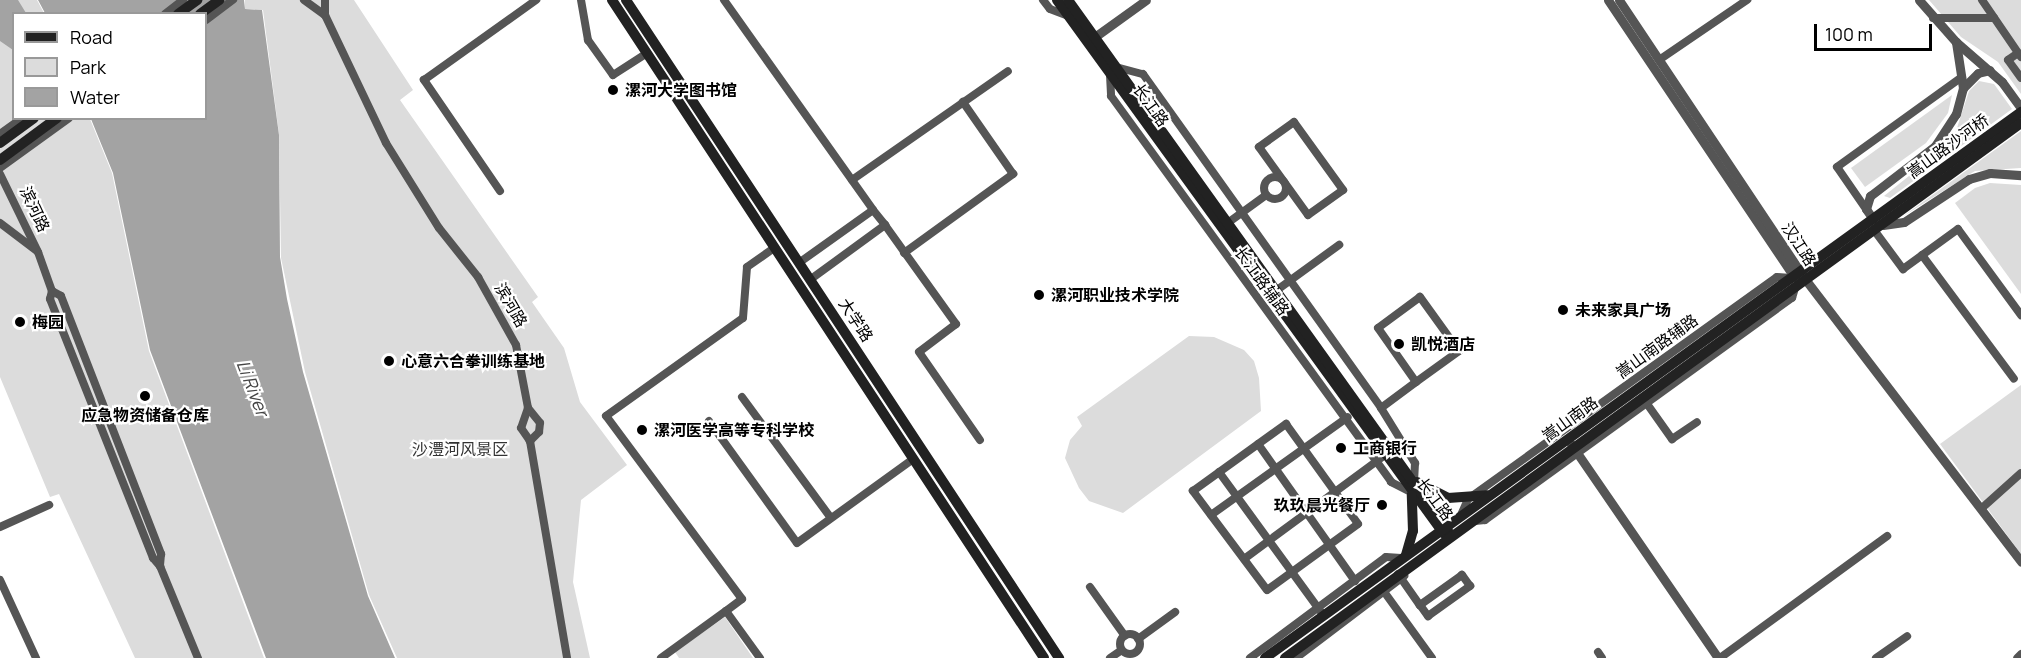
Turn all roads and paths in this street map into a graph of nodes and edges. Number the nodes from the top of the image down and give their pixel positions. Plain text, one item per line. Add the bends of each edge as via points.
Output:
1 (183, 0) edge
2 (197, 0) edge
3 (219, 0) edge
4 (233, 0) edge
5 (304, 0) edge
6 (318, 0) edge
7 (325, 0) edge
8 (536, 0) edge
9 (581, 0) edge
10 (612, 0) edge
11 (626, 0) edge
12 (724, 0) edge
13 (1043, 0) edge
14 (1057, 0) edge
15 (1146, 0) edge
16 (1608, 0) edge
17 (1619, 0) edge
18 (1747, 0) edge
19 (1919, 0) edge
20 (1982, 0) edge
21 (1072, 6) edge
22 (168, 12) edge
23 (181, 12) edge
24 (203, 12) edge
25 (325, 15) junction
26 (1933, 18) junction
27 (1994, 18) junction
28 (207, 19) edge
29 (1090, 40) junction
30 (1956, 42) junction
31 (647, 53) junction
32 (2020, 55) edge
33 (1659, 60) junction
34 (1113, 70) junction
35 (1990, 70) junction
36 (1008, 71) dead end
37 (1962, 76) junction
38 (2021, 78) edge
39 (1963, 88) junction
40 (963, 102) junction
41 (2021, 110) edge
42 (18, 120) edge
43 (31, 120) edge
44 (54, 120) edge
45 (66, 120) edge
46 (2021, 123) edge
47 (0, 134) edge
48 (0, 143) edge
49 (0, 160) edge
50 (0, 168) edge
51 (0, 174) edge
52 (2020, 174) edge
53 (852, 180) junction
54 (1283, 181) junction
55 (501, 191) dead end
56 (1266, 195) junction
57 (1866, 209) junction
58 (1895, 209) junction
59 (873, 210) junction
60 (1242, 213) junction
61 (1229, 222) junction
62 (0, 223) edge
63 (885, 225) junction
64 (1875, 225) junction
65 (1339, 244) dead end
66 (774, 248) junction
67 (38, 252) junction
68 (904, 253) junction
69 (1922, 255) junction
70 (800, 262) junction
71 (1798, 278) junction
72 (811, 279) junction
73 (1290, 281) junction
74 (1277, 290) junction
75 (52, 291) junction
76 (2021, 315) edge
77 (2014, 379) dead end
78 (1416, 382) junction
79 (742, 397) dead end
80 (1642, 397) junction
81 (1374, 398) junction
82 (101, 401) junction
83 (92, 404) junction
84 (528, 408) junction
85 (1381, 408) junction
86 (1354, 413) junction
87 (709, 421) dead end
88 (1696, 422) dead end
89 (980, 440) dead end
90 (530, 441) junction
91 (1258, 444) junction
92 (1573, 447) junction
93 (1304, 449) junction
94 (1534, 452) junction
95 (1548, 454) junction
96 (1381, 458) junction
97 (913, 459) junction
98 (1275, 469) junction
99 (1219, 472) junction
100 (2021, 473) edge
101 (1413, 486) junction
102 (1335, 492) junction
103 (137, 493) junction
104 (1491, 494) junction
105 (128, 496) junction
106 (1237, 497) junction
107 (1468, 499) junction
108 (49, 505) dead end
109 (1982, 508) junction
110 (1306, 513) junction
111 (1211, 515) junction
112 (831, 518) junction
113 (1464, 519) junction
114 (0, 527) edge
115 (1445, 531) junction
116 (1887, 536) dead end
117 (1269, 541) junction
118 (1329, 545) junction
119 (1244, 559) junction
120 (1405, 560) junction
121 (2021, 562) edge
122 (160, 566) junction
123 (1292, 572) junction
124 (1400, 577) junction
125 (0, 580) edge
126 (1355, 580) junction
127 (1090, 586) dead end
128 (1386, 593) junction
129 (1018, 595) junction
130 (1007, 602) junction
131 (1420, 605) junction
132 (726, 610) junction
133 (1175, 612) dead end
134 (1321, 612) junction
135 (1125, 636) junction
136 (1907, 636) dead end
137 (1138, 639) junction
138 (1122, 650) junction
139 (2021, 654) edge
140 (36, 658) edge
141 (198, 658) edge
142 (567, 658) edge
143 (661, 658) edge
144 (760, 658) edge
145 (1044, 658) edge
146 (1059, 658) edge
147 (1110, 658) edge
148 (1250, 658) edge
149 (1265, 658) edge
150 (1285, 658) edge
151 (1296, 658) edge
152 (1432, 658) edge
153 (1719, 658) edge
154 (1876, 658) edge
155 (2017, 658) edge

1 - 22 street
2 - 23 main road
3 - 24 main road
4 - 28 street
5 - 25 street
6 - 25 street
7 - 25 street, 滨河路
8 - 55 street via 424,80
9 - 31 street via 588,40 613,75
10 - 31 main road, 大学路
11 - 70 main road, 大学路
12 - 53 street
13 - 21 street via 1050,9
14 - 21 main road, 长江路
15 - 29 street
16 - 71 street, 汉江路
17 - 33 street, 汉江路
18 - 33 street
19 - 26 street
20 - 27 street
21 - 29 main road, 长江路
25 - 84 street, 滨河路 via 386,143 508,327 520,360
26 - 27 street
26 - 30 street
27 - 32 street
29 - 34 main road, 长江路
30 - 35 street
30 - 37 street
31 - 66 main road, 大学路
32 - 38 street via 2008,60
33 - 71 street, 汉江路
34 - 60 street, 长江路辅路 via 1143,74
34 - 61 main road, 长江路
34 - 86 main road, 长江路
35 - 39 street via 1978,73
35 - 41 street
36 - 40 street
37 - 39 street
37 - 57 street via 1837,167
39 - 57 street via 1947,131 1935,146 1870,196
40 - 53 street
40 - 68 street via 1013,174
41 - 58 main road, 嵩山路沙河桥
42 - 47 street
43 - 48 main road
44 - 49 main road
45 - 50 street
46 - 58 main road, 嵩山路沙河桥
51 - 67 street, 滨河路
52 - 64 street via 1990,173 1969,179 1904,222
53 - 59 street
54 - 54 street via 1259,147 1294,122 1343,190 1308,215
54 - 56 street via 1267,181
54 - 56 street via 1281,196 1272,199
56 - 60 street
57 - 64 street
58 - 64 main road, 嵩山南路
59 - 63 street
59 - 70 street
60 - 61 street
60 - 73 street, 长江路辅路
61 - 74 main road, 长江路
62 - 67 street
63 - 68 street
63 - 72 street
64 - 69 street via 1903,269
64 - 71 main road, 嵩山南路
65 - 73 street
66 - 97 main road, 大学路
66 - 132 street via 747,267 743,318 606,416 742,599
67 - 75 street, 滨河路
68 - 89 street via 956,324 919,352
69 - 76 street via 1958,229
69 - 77 street
70 - 72 main road, 大学路
71 - 80 main road, 嵩山南路
71 - 80 street via 1792,298
71 - 94 street, 嵩山南路辅路 via 1777,277
71 - 109 street
72 - 129 main road, 大学路
73 - 74 street
73 - 81 street, 长江路辅路
74 - 86 main road, 长江路
75 - 82 street via 61,296
75 - 83 street, 滨河路 via 50,299
78 - 78 street via 1459,351 1420,297 1378,328
78 - 85 street
79 - 112 street
80 - 88 street via 1672,439
80 - 92 main road, 嵩山南路
80 - 92 street
81 - 85 street, 长江路辅路
81 - 86 street
82 - 83 street
82 - 103 street
83 - 105 street, 滨河路
84 - 90 street, 滨河路 via 521,428
84 - 90 street via 540,423 539,432
85 - 101 street, 长江路辅路 via 1415,463
86 - 93 street
86 - 96 main road, 长江路
86 - 101 main road, 长江路
87 - 112 street via 797,543
90 - 142 street, 滨河路
91 - 93 street via 1286,424
91 - 98 street
91 - 99 street
92 - 95 main road, 嵩山南路
92 - 113 main road, 嵩山南路
92 - 153 street
93 - 98 street
93 - 102 street
94 - 95 street
94 - 107 street, 嵩山南路辅路
95 - 104 main road, 嵩山南路
96 - 101 main road, 长江路
96 - 102 street
97 - 112 street
97 - 130 main road, 大学路
98 - 106 street
98 - 110 street
99 - 106 street
99 - 111 street via 1193,491
100 - 109 street
101 - 107 main road via 1448,498
101 - 115 main road, 长江路
101 - 120 main road via 1413,531
102 - 110 street
102 - 118 street via 1358,524
103 - 105 street
103 - 122 street via 161,554
104 - 107 main road
104 - 113 main road, 嵩山南路
105 - 122 street, 滨河路 via 153,558
106 - 111 street
106 - 117 street
107 - 113 street
108 - 114 street
109 - 121 street
110 - 117 street
110 - 118 street
111 - 119 street
113 - 115 main road, 嵩山南路
115 - 120 main road, 嵩山南路
116 - 153 street
117 - 119 street
117 - 123 street
118 - 123 street
118 - 126 street
119 - 123 street via 1267,590
120 - 124 main road, 嵩山南路
120 - 126 street via 1386,557
120 - 134 main road, 嵩山南路
122 - 141 street, 滨河路
123 - 134 street
124 - 128 street
124 - 131 street
124 - 150 main road, 嵩山南路
125 - 140 street
126 - 134 street
127 - 135 street
128 - 151 street
128 - 152 street
129 - 130 main road
129 - 146 main road, 大学路
130 - 145 main road, 大学路
131 - 131 street via 1428,616 1470,586 1462,575
132 - 143 street
132 - 144 street
133 - 137 street
134 - 148 street
134 - 149 main road, 嵩山南路
135 - 137 street
135 - 138 street via 1120,642
136 - 154 street
137 - 138 street via 1140,645 1135,653
138 - 147 street
139 - 155 street

